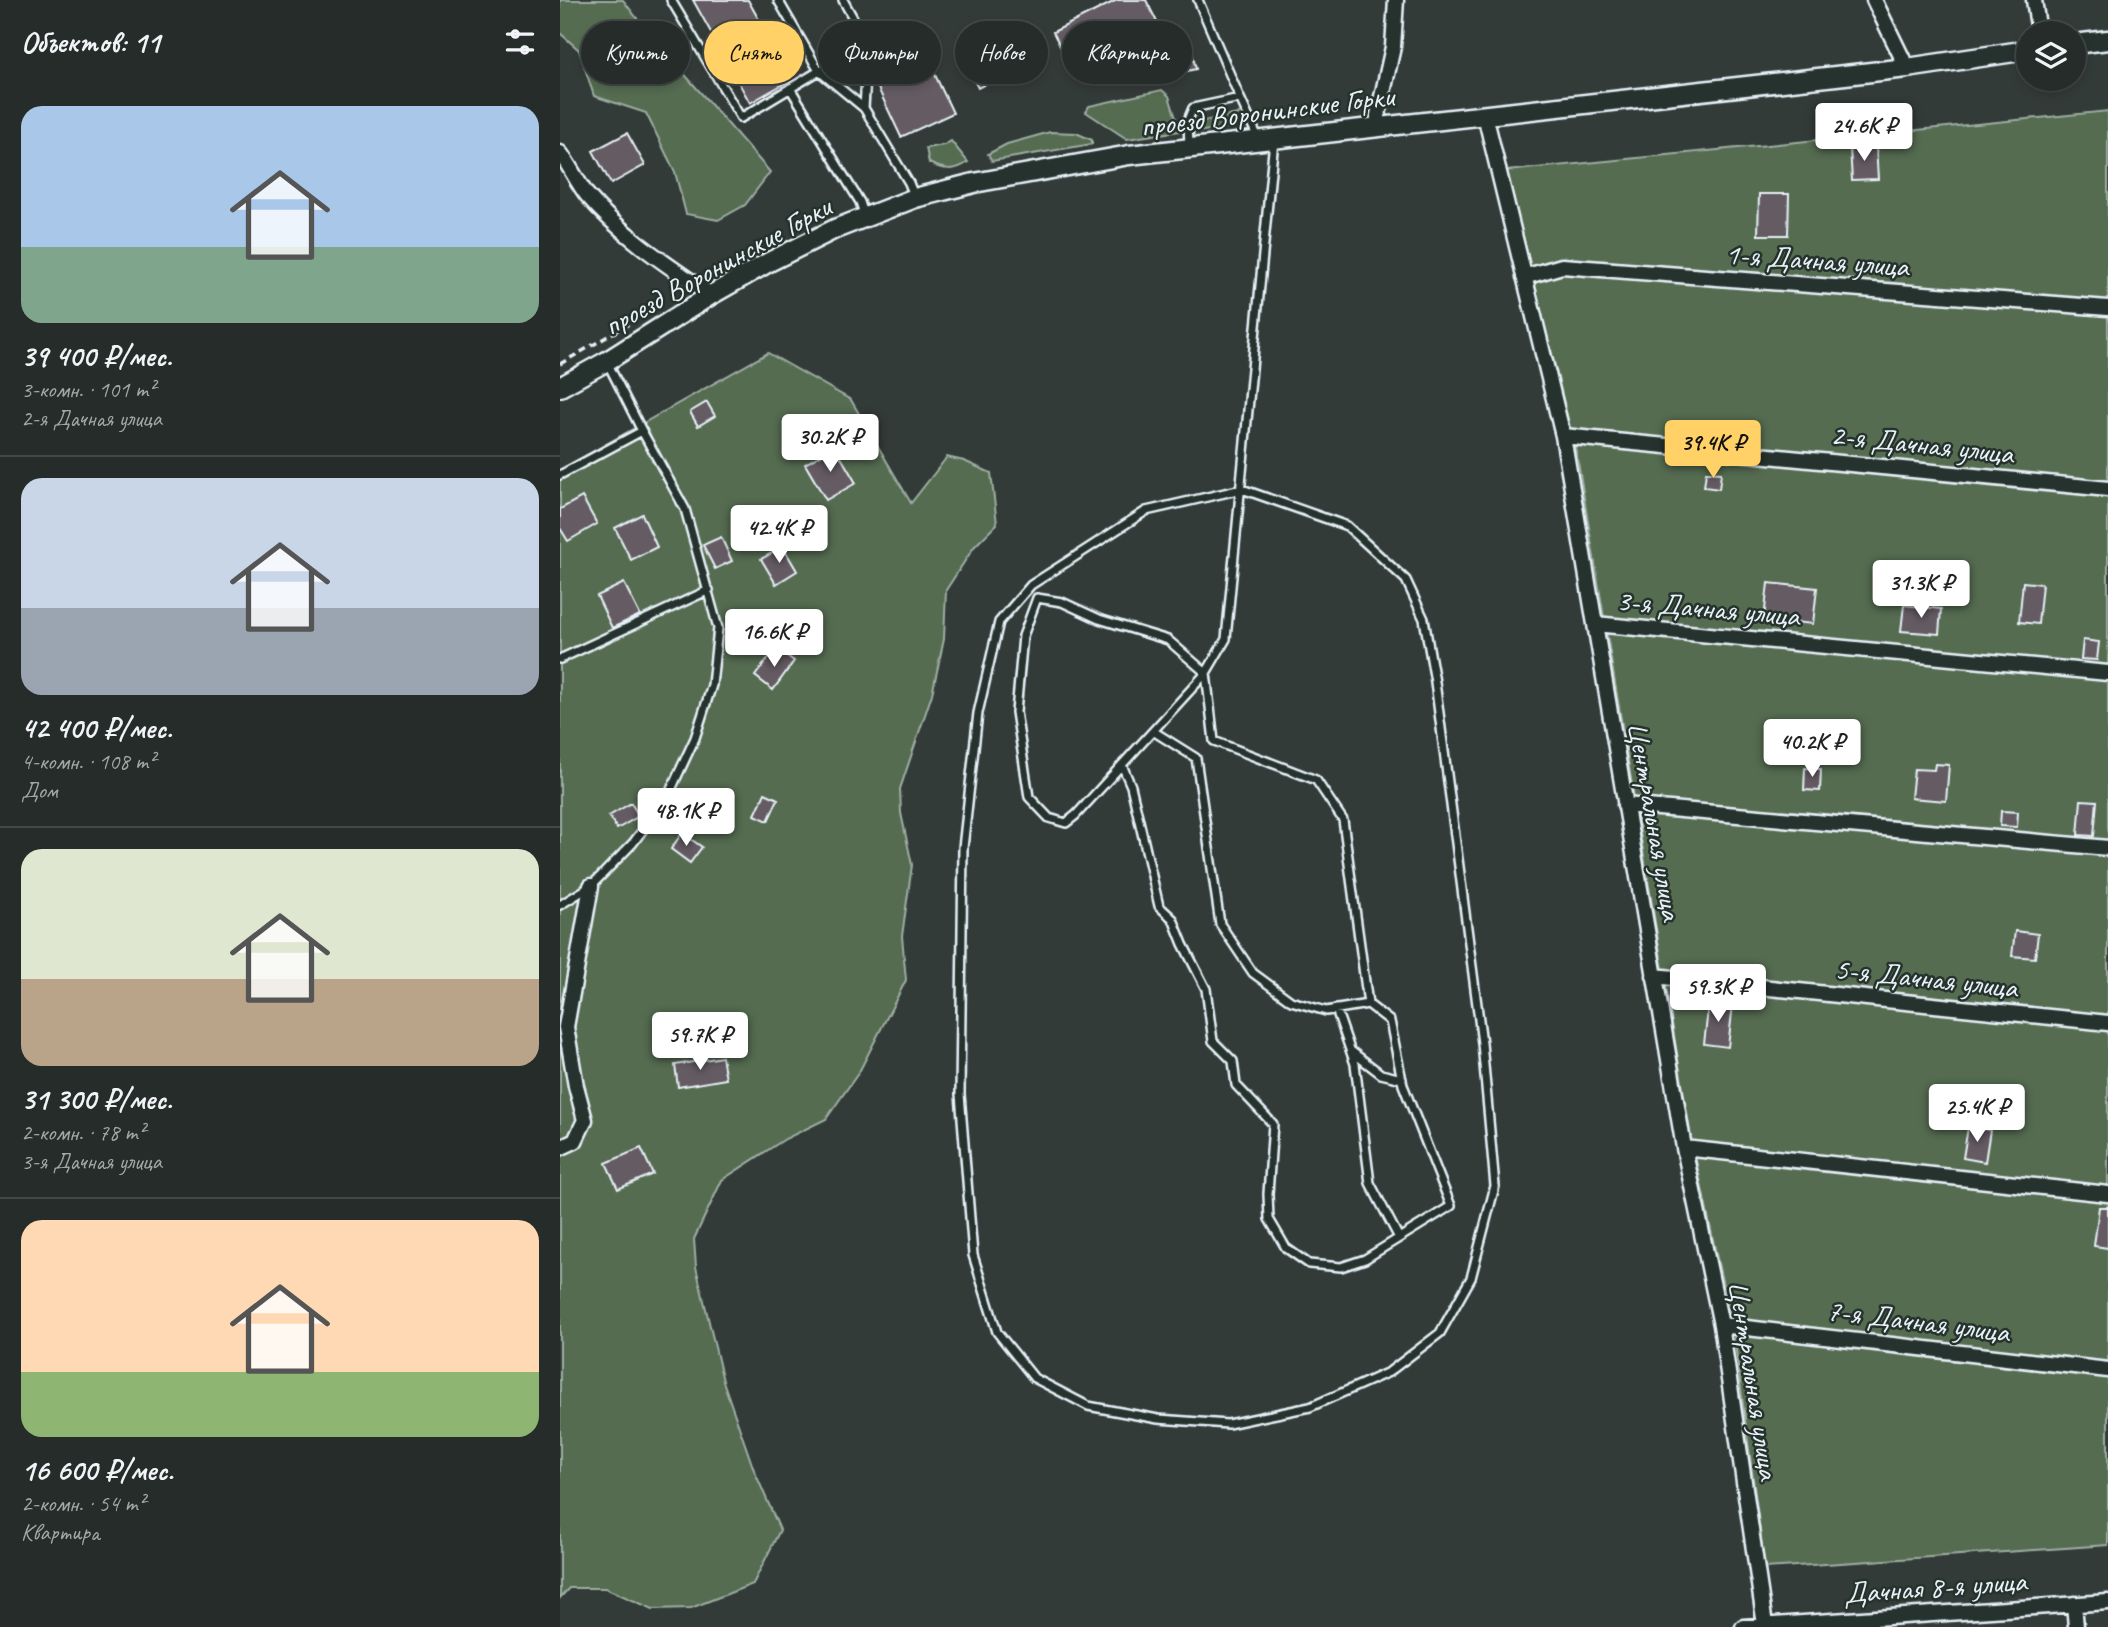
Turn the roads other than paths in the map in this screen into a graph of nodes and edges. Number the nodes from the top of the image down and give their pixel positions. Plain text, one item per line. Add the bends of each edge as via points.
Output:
1 (671, 0) edge
2 (778, 0) edge
3 (842, 0) edge
4 (1198, 0) edge
5 (1396, 0) edge
6 (1874, 0) edge
7 (2035, 0) edge
8 (854, 21) edge
9 (2038, 21) edge
10 (2108, 40) edge
11 (2086, 43) edge
12 (2016, 52) edge
13 (1907, 68) junction
14 (818, 69) edge
15 (818, 72) edge
16 (835, 84) edge
17 (866, 84) edge
18 (790, 88) junction
19 (1240, 98) junction
20 (864, 108) junction
21 (1485, 115) junction
22 (1378, 126) junction
23 (1267, 140) junction
24 (1190, 149) junction
25 (560, 153) edge
26 (565, 168) edge
27 (915, 198) junction
28 (865, 217) junction
29 (1524, 278) junction
30 (711, 295) junction
31 (2108, 309) edge
32 (607, 361) junction
33 (560, 387) edge
34 (642, 431) junction
35 (1563, 436) junction
36 (560, 475) edge
37 (1242, 489) junction
38 (2108, 489) edge
39 (1031, 585) junction
40 (709, 590) junction
41 (1037, 598) junction
42 (1595, 624) junction
43 (560, 659) edge
44 (1206, 673) junction
45 (2108, 673) edge
46 (1153, 732) junction
47 (1122, 765) junction
48 (1625, 805) junction
49 (2108, 848) edge
50 (591, 886) junction
51 (560, 905) edge
52 (1654, 976) junction
53 (1368, 1004) junction
54 (1336, 1009) junction
55 (2108, 1023) edge
56 (1350, 1051) junction
57 (1402, 1079) junction
58 (1684, 1148) junction
59 (560, 1149) edge
60 (2108, 1194) edge
61 (1399, 1238) junction
62 (1721, 1325) junction
63 (2108, 1370) edge
64 (2108, 1602) edge
65 (2074, 1604) junction
66 (1899, 1621) edge
67 (1765, 1625) junction
68 (1743, 1627) edge
69 (2076, 1627) edge

1 - 18 lane via 741,118
2 - 14 lane
3 - 8 lane
4 - 19 lane
5 - 22 street via 1393,47
6 - 13 street
7 - 9 street
10 - 11 street
12 - 13 street, проезд Воронинские Горки
13 - 21 street, проезд Воронинские Горки
15 - 18 lane
16 - 20 lane
17 - 20 lane
18 - 28 lane
19 - 23 lane
19 - 24 lane via 1193,108 1188,120
20 - 27 lane
21 - 22 street, проезд Воронинские Горки
21 - 29 street, Центральная улица
22 - 23 street, проезд Воронинские Горки
23 - 24 street, проезд Воронинские Горки
23 - 37 lane
24 - 27 street, проезд Воронинские Горки via 1129,155
25 - 26 street
26 - 30 street via 620,229
27 - 28 street, проезд Воронинские Горки
28 - 30 street, проезд Воронинские Горки
29 - 31 street, 1-я Дачная улица via 1562,266
29 - 35 street, Центральная улица
30 - 32 street, проезд Воронинские Горки
32 - 33 street, проезд Воронинские Горки
32 - 34 lane
34 - 36 lane
34 - 40 lane via 685,509
35 - 38 street, 2-я Дачная улица
35 - 42 street, Центральная улица
37 - 39 lane via 1146,510
37 - 39 lane via 1347,526 1406,580 1424,619 1496,1186 1471,1278 1440,1333 1389,1372 1310,1407 1228,1424 1158,1419 1088,1406 1034,1378 998,1332 973,1255 960,1094 963,848 978,713 999,622
37 - 44 lane via 1226,639
39 - 41 lane
40 - 43 lane
40 - 50 lane via 718,628 712,685 695,738 668,796 633,843
41 - 44 lane via 1062,602 1099,619 1168,640
41 - 47 lane via 1023,636 1016,712 1029,797 1049,818 1066,823
42 - 45 street, 3-я Дачная улица
42 - 48 street, Центральная улица
44 - 46 lane
44 - 53 lane via 1214,741 1316,780 1343,820
46 - 47 lane
46 - 54 lane via 1196,758 1220,924 1253,973 1291,1000 1326,1011
47 - 61 lane via 1159,906 1172,919 1206,989 1213,1041 1233,1061 1236,1085 1273,1124 1269,1219 1286,1248 1309,1264 1341,1267 1365,1259
48 - 49 street
48 - 52 street, Центральная улица
50 - 51 lane
50 - 59 street via 566,1027 585,1120 575,1141
52 - 55 street, 5-я Дачная улица
52 - 58 street, Центральная улица
53 - 54 lane
53 - 57 lane via 1390,1021
54 - 56 lane
56 - 57 lane via 1381,1074
56 - 61 lane via 1370,1183
57 - 61 lane via 1451,1206
58 - 60 street
58 - 62 street, Центральная улица
62 - 63 street, 7-я Дачная улица
62 - 67 street, Центральная улица
64 - 65 street, Дачная 8-я улица
65 - 66 street, Дачная 8-я улица
65 - 69 street
66 - 67 street, Дачная 8-я улица
67 - 68 street, Дачная 8-я улица

